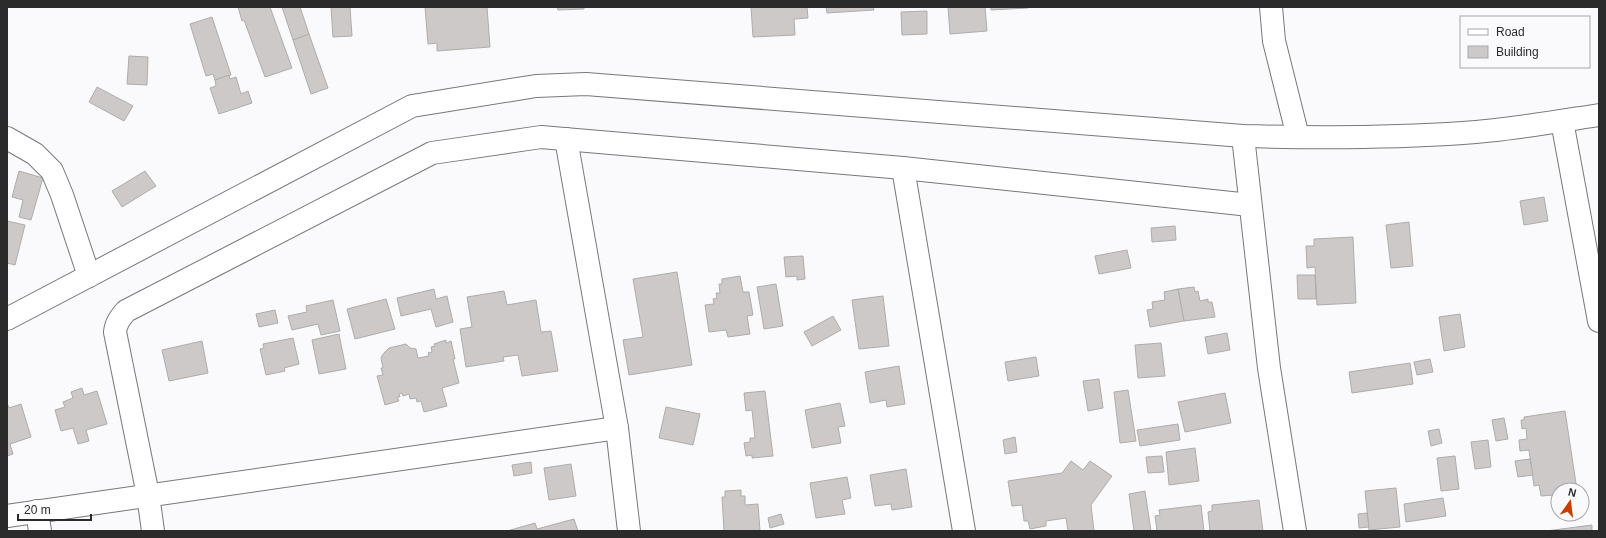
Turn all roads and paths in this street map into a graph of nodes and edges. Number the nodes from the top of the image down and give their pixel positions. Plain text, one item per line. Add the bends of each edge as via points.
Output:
1 (1271, 7) edge
2 (1599, 115) edge
3 (1562, 121) junction
4 (1243, 136) junction
5 (1298, 137) junction
6 (7, 138) edge
7 (566, 139) junction
8 (903, 168) junction
9 (1250, 205) junction
10 (89, 276) junction
11 (7, 319) edge
12 (1599, 321) edge
13 (617, 428) junction
14 (148, 495) junction
15 (7, 516) edge
16 (39, 521) edge
17 (152, 531) edge
18 (630, 531) edge
19 (964, 531) edge
20 (1295, 531) edge

1 - 5 street via 1274,41
2 - 3 street
3 - 5 street via 1464,133
3 - 12 street
4 - 5 street
4 - 9 street
4 - 10 street via 586,84 536,86 412,106
6 - 10 street via 35,154 52,171
7 - 8 street
7 - 13 street
7 - 14 street via 541,137 432,153 126,311 119,318 115,332
8 - 9 street
8 - 19 street
9 - 20 street via 1269,368
10 - 11 street
13 - 14 street
13 - 18 street
14 - 16 street
14 - 17 street
15 - 16 street

